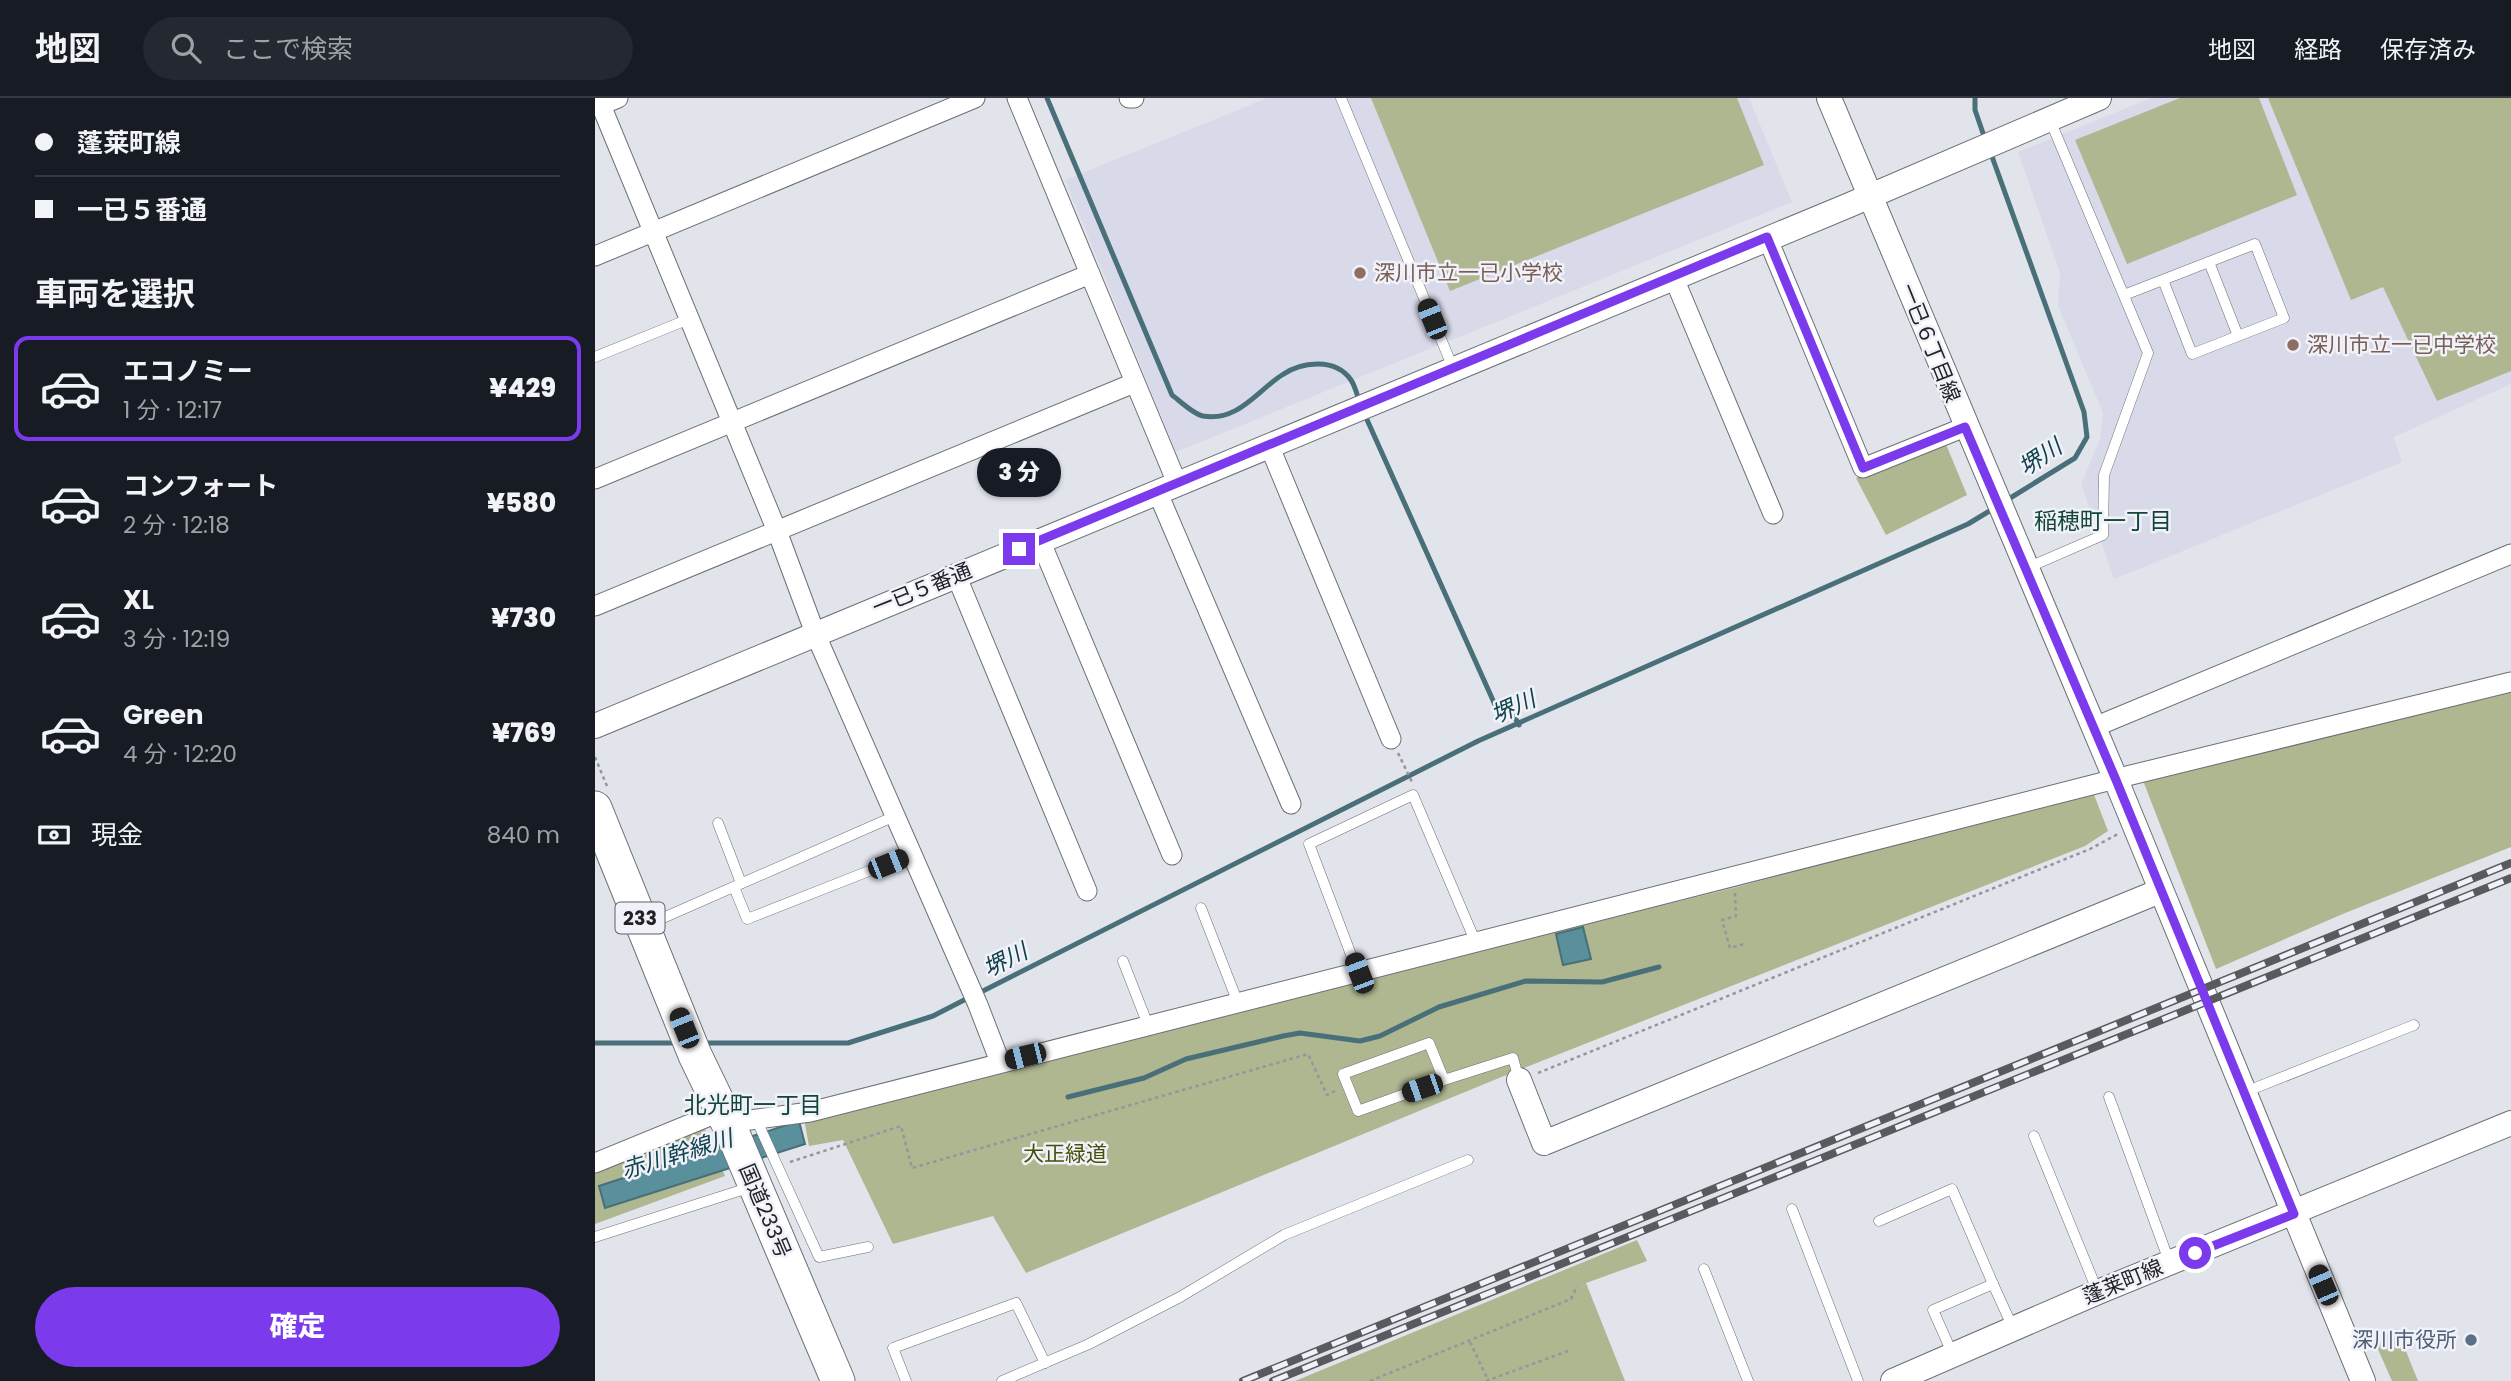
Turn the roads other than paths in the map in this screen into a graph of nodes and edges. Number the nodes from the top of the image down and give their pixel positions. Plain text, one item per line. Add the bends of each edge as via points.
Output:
1 (975, 98) edge
2 (1017, 98) edge
3 (1341, 98) edge
4 (1829, 98) edge
5 (2099, 98) edge
6 (606, 100) edge
7 (2050, 119) junction
8 (1869, 196) junction
9 (652, 232) junction
10 (1767, 237) junction
11 (595, 256) edge
12 (2209, 262) junction
13 (1090, 274) junction
14 (1673, 276) junction
15 (2163, 280) junction
16 (2124, 295) junction
17 (689, 319) junction
18 (2238, 336) junction
19 (595, 358) edge
20 (1453, 368) junction
21 (1134, 383) junction
22 (732, 420) junction
23 (1965, 427) junction
24 (1269, 445) junction
25 (595, 479) edge
26 (1167, 487) junction
27 (1773, 514) dead end
28 (777, 531) junction
29 (1041, 540) junction
30 (2511, 554) edge
31 (2025, 568) junction
32 (956, 575) junction
33 (595, 606) edge
34 (815, 633) junction
35 (2511, 682) edge
36 (595, 726) edge
37 (2092, 728) junction
38 (1391, 739) dead end
39 (2116, 780) junction
40 (1291, 804) dead end
41 (595, 810) edge
42 (895, 816) junction
43 (718, 823) dead end
44 (912, 854) junction
45 (1172, 855) dead end
46 (738, 885) junction
47 (1087, 891) dead end
48 (2160, 891) junction
49 (1202, 908) dead end
50 (643, 926) junction
51 (1476, 943) junction
52 (1123, 961) dead end
53 (1359, 973) junction
54 (1238, 1003) junction
55 (1148, 1025) junction
56 (2414, 1025) dead end
57 (1000, 1062) junction
58 (1444, 1080) junction
59 (1519, 1080) joint
60 (2245, 1093) junction
61 (2109, 1097) dead end
62 (740, 1123) junction
63 (2511, 1123) edge
64 (2034, 1136) dead end
65 (1468, 1160) dead end
66 (595, 1163) edge
67 (764, 1171) junction
68 (1792, 1209) dead end
69 (2294, 1214) junction
70 (1879, 1221) dead end
71 (595, 1237) edge
72 (868, 1247) dead end
73 (2170, 1264) junction
74 (1704, 1269) dead end
75 (1993, 1284) junction
76 (2098, 1292) junction
77 (2013, 1329) junction
78 (1953, 1355) junction
79 (1045, 1363) junction
80 (838, 1381) edge
81 (907, 1381) edge
82 (1002, 1381) edge
83 (1748, 1381) edge
84 (1858, 1381) edge
85 (1893, 1381) edge
86 (2363, 1381) edge

1 - 9 street
2 - 13 street
3 - 20 lane
4 - 8 street, 一已６丁目線
5 - 7 street, 一已５番通
6 - 9 street
7 - 8 street, 一已５番通
7 - 16 lane
8 - 10 street, 一已５番通
8 - 23 street, 一已６丁目線
9 - 11 street
9 - 17 street
10 - 14 street, 一已５番通
10 - 23 street via 1863,468
12 - 15 lane
12 - 18 lane
12 - 18 lane via 2255,244 2260,256 2284,318
13 - 21 street
13 - 22 street
14 - 20 street, 一已５番通
14 - 27 street
15 - 16 lane
15 - 18 lane via 2192,354
16 - 31 lane via 2148,353 2104,475 2103,535
17 - 19 lane
17 - 22 street
20 - 24 street, 一已５番通
21 - 26 street
21 - 28 street
22 - 25 street
22 - 28 street
23 - 31 street, 一已６丁目線
24 - 26 street, 一已５番通
24 - 38 street
26 - 29 street, 一已５番通
26 - 40 street
28 - 33 street
28 - 34 street
29 - 32 street, 一已５番通
29 - 45 street
30 - 37 street
31 - 37 street, 一已６丁目線
32 - 34 street, 一已５番通
32 - 47 street
34 - 36 street, 一已５番通
34 - 42 street
35 - 39 street
37 - 39 street, 一已６丁目線
39 - 48 street, 一已６丁目線
39 - 51 street
41 - 50 highway, 国道233号 / 233
42 - 44 street
42 - 46 lane
43 - 46 lane
44 - 46 lane via 747,919
44 - 57 street
46 - 50 lane
48 - 59 street via 1544,1143
48 - 60 street, 一已６丁目線
49 - 54 lane
50 - 62 highway, 国道233号 / 233 via 690,1042
51 - 53 street
51 - 53 lane via 1413,795 1309,844
52 - 55 lane
53 - 54 street
54 - 55 street
55 - 57 street
56 - 60 lane
57 - 62 street via 810,1112
58 - 58 lane via 1429,1043 1343,1074 1358,1111
58 - 59 lane via 1513,1058
60 - 69 street, 一已６丁目線
61 - 73 lane
62 - 66 street
62 - 67 highway, 国道233号 / 233
63 - 69 street, 蓬莱町線
64 - 76 lane
65 - 79 lane via 1284,1235 1181,1297
67 - 71 lane
67 - 72 lane via 819,1257
67 - 80 highway, 国道233号 / 233
68 - 84 lane
69 - 73 street, 蓬莱町線
69 - 86 street, 一已６丁目線
70 - 75 lane via 1952,1189
73 - 76 street, 蓬莱町線
74 - 83 lane
75 - 77 lane
75 - 78 lane via 1933,1310
76 - 77 street, 蓬莱町線
77 - 78 street, 蓬莱町線
78 - 85 street, 蓬莱町線
79 - 81 lane via 1016,1303 893,1348
79 - 82 lane

